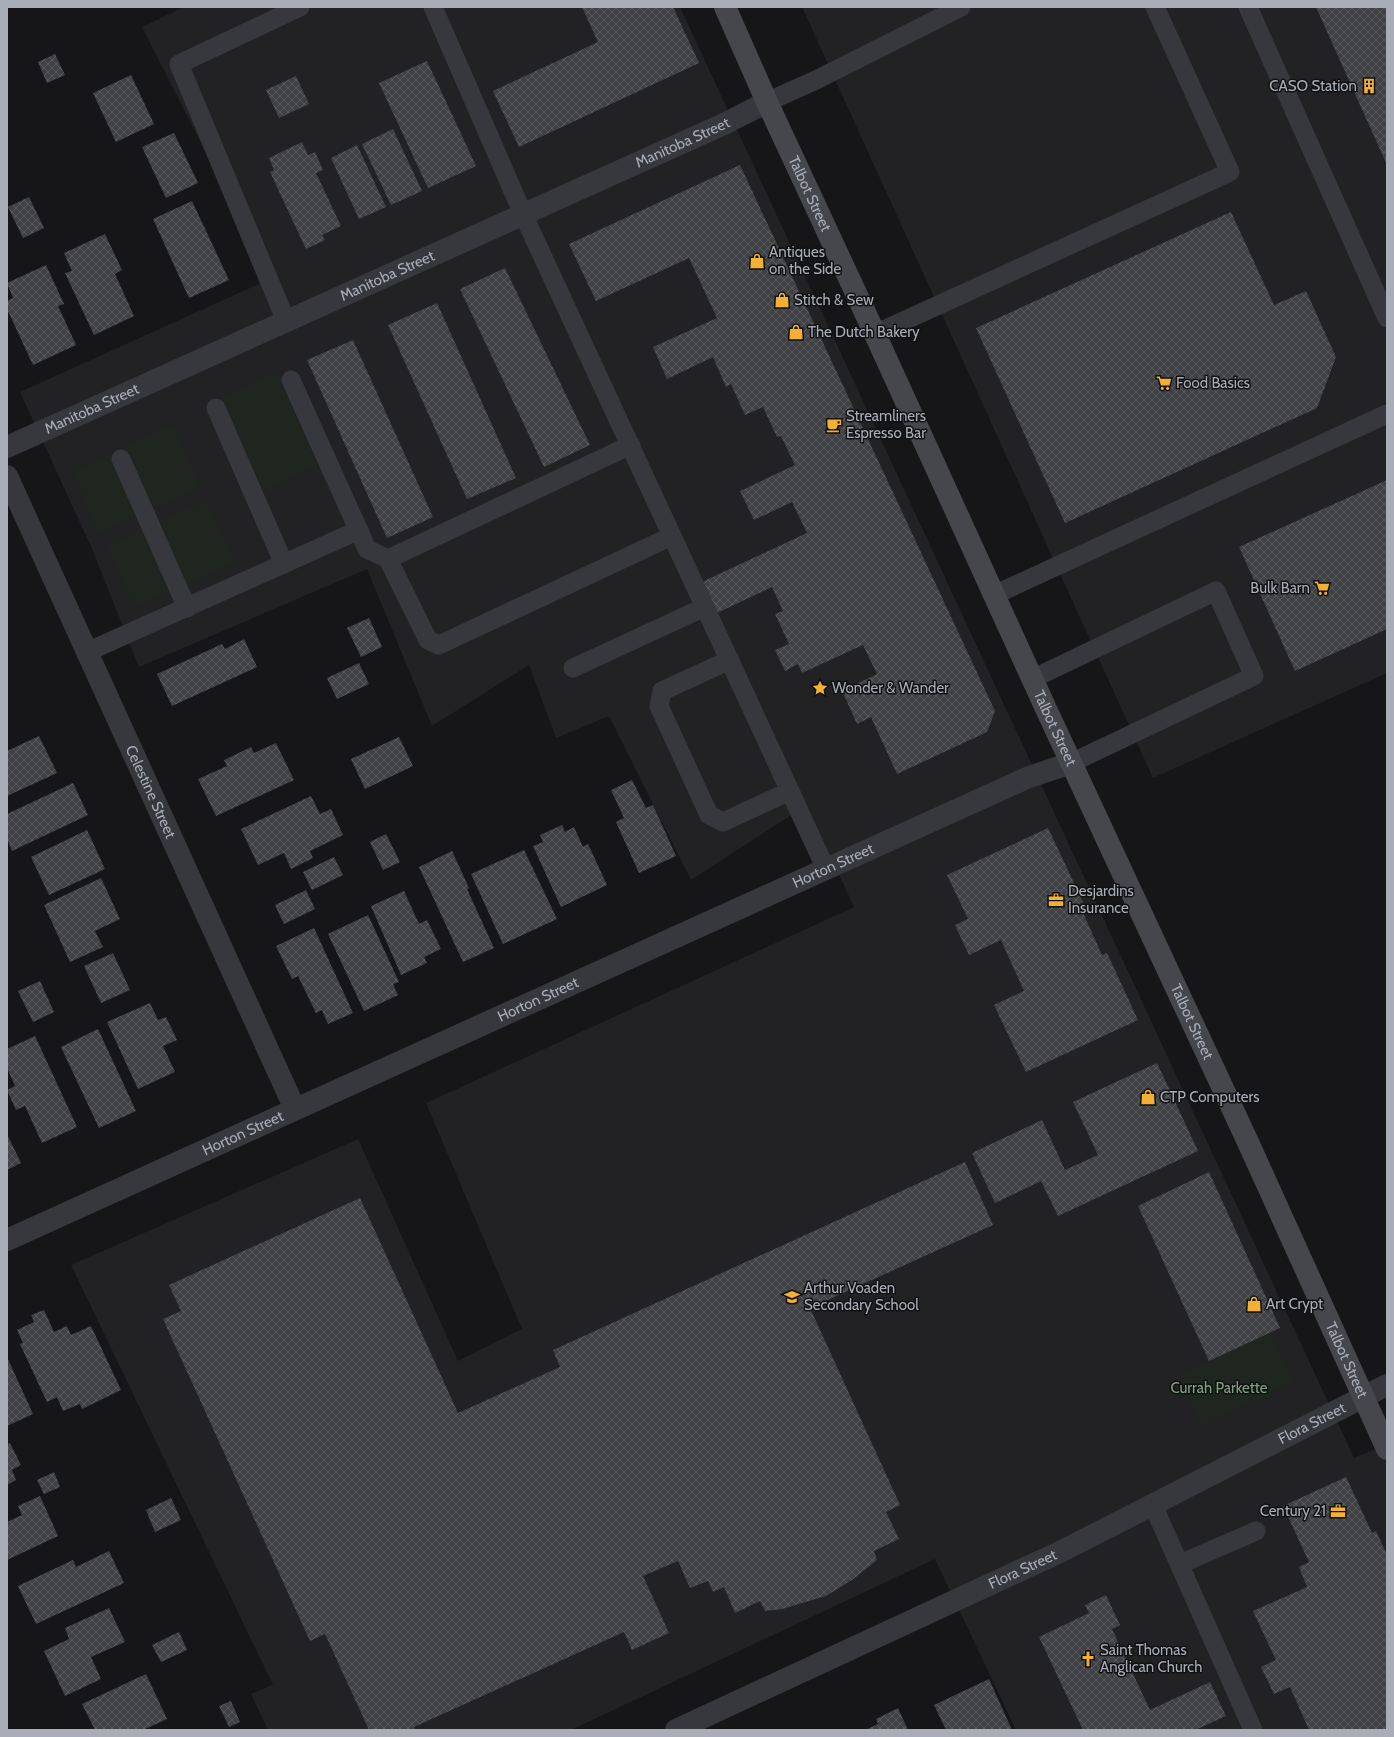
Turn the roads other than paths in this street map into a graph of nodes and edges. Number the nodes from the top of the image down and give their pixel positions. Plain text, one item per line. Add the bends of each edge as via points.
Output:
1 (300, 7) edge
2 (433, 7) edge
3 (725, 7) edge
4 (961, 7) edge
5 (1155, 7) edge
6 (1248, 7) edge
7 (767, 102) junction
8 (524, 214) junction
9 (1387, 318) edge
10 (286, 321) junction
11 (876, 334) junction
12 (291, 380) dead end
13 (216, 408) dead end
14 (1387, 414) edge
15 (631, 445) junction
16 (7, 446) edge
17 (121, 459) dead end
18 (7, 476) edge
19 (359, 530) junction
20 (672, 536) junction
21 (388, 559) junction
22 (284, 564) junction
23 (994, 594) junction
24 (704, 606) junction
25 (187, 608) junction
26 (87, 652) junction
27 (730, 660) junction
28 (573, 668) dead end
29 (1032, 679) junction
30 (1071, 763) junction
31 (790, 791) junction
32 (826, 868) junction
33 (295, 1109) junction
34 (7, 1240) edge
35 (1387, 1385) edge
36 (1364, 1398) junction
37 (1387, 1449) edge
38 (1153, 1505) junction
39 (1256, 1532) dead end
40 (1180, 1564) junction
41 (676, 1730) edge
42 (1253, 1730) edge

1 - 10 lane via 179,64
2 - 8 lane
3 - 7 main road, Talbot Street
4 - 7 lane
5 - 11 lane via 1230,172
6 - 9 lane
7 - 8 street, Manitoba Street
7 - 11 main road, Talbot Street
8 - 10 street, Manitoba Street
8 - 15 lane
10 - 16 street, Manitoba Street
11 - 23 main road, Talbot Street
12 - 19 lane
13 - 22 lane
14 - 23 lane
15 - 20 lane
15 - 21 lane
17 - 25 lane
18 - 26 street, Celestine Street
19 - 21 lane via 367,549
19 - 22 lane
20 - 21 lane via 439,645 428,640
20 - 24 lane
22 - 25 lane
23 - 29 main road, Talbot Street
24 - 27 lane
24 - 28 lane
25 - 26 lane
26 - 33 street, Celestine Street
27 - 31 lane
27 - 31 lane via 662,691 658,706 709,815 723,822
29 - 30 main road, Talbot Street
29 - 30 lane via 1216,591 1254,676
30 - 32 street, Horton Street via 1029,777
30 - 36 main road, Talbot Street
31 - 32 lane
32 - 33 street, Horton Street
33 - 34 street, Horton Street
35 - 36 street, Flora Street
36 - 37 main road, Talbot Street
36 - 38 street, Flora Street
38 - 40 lane
38 - 41 street, Flora Street via 1052,1556
39 - 40 lane
40 - 42 lane

